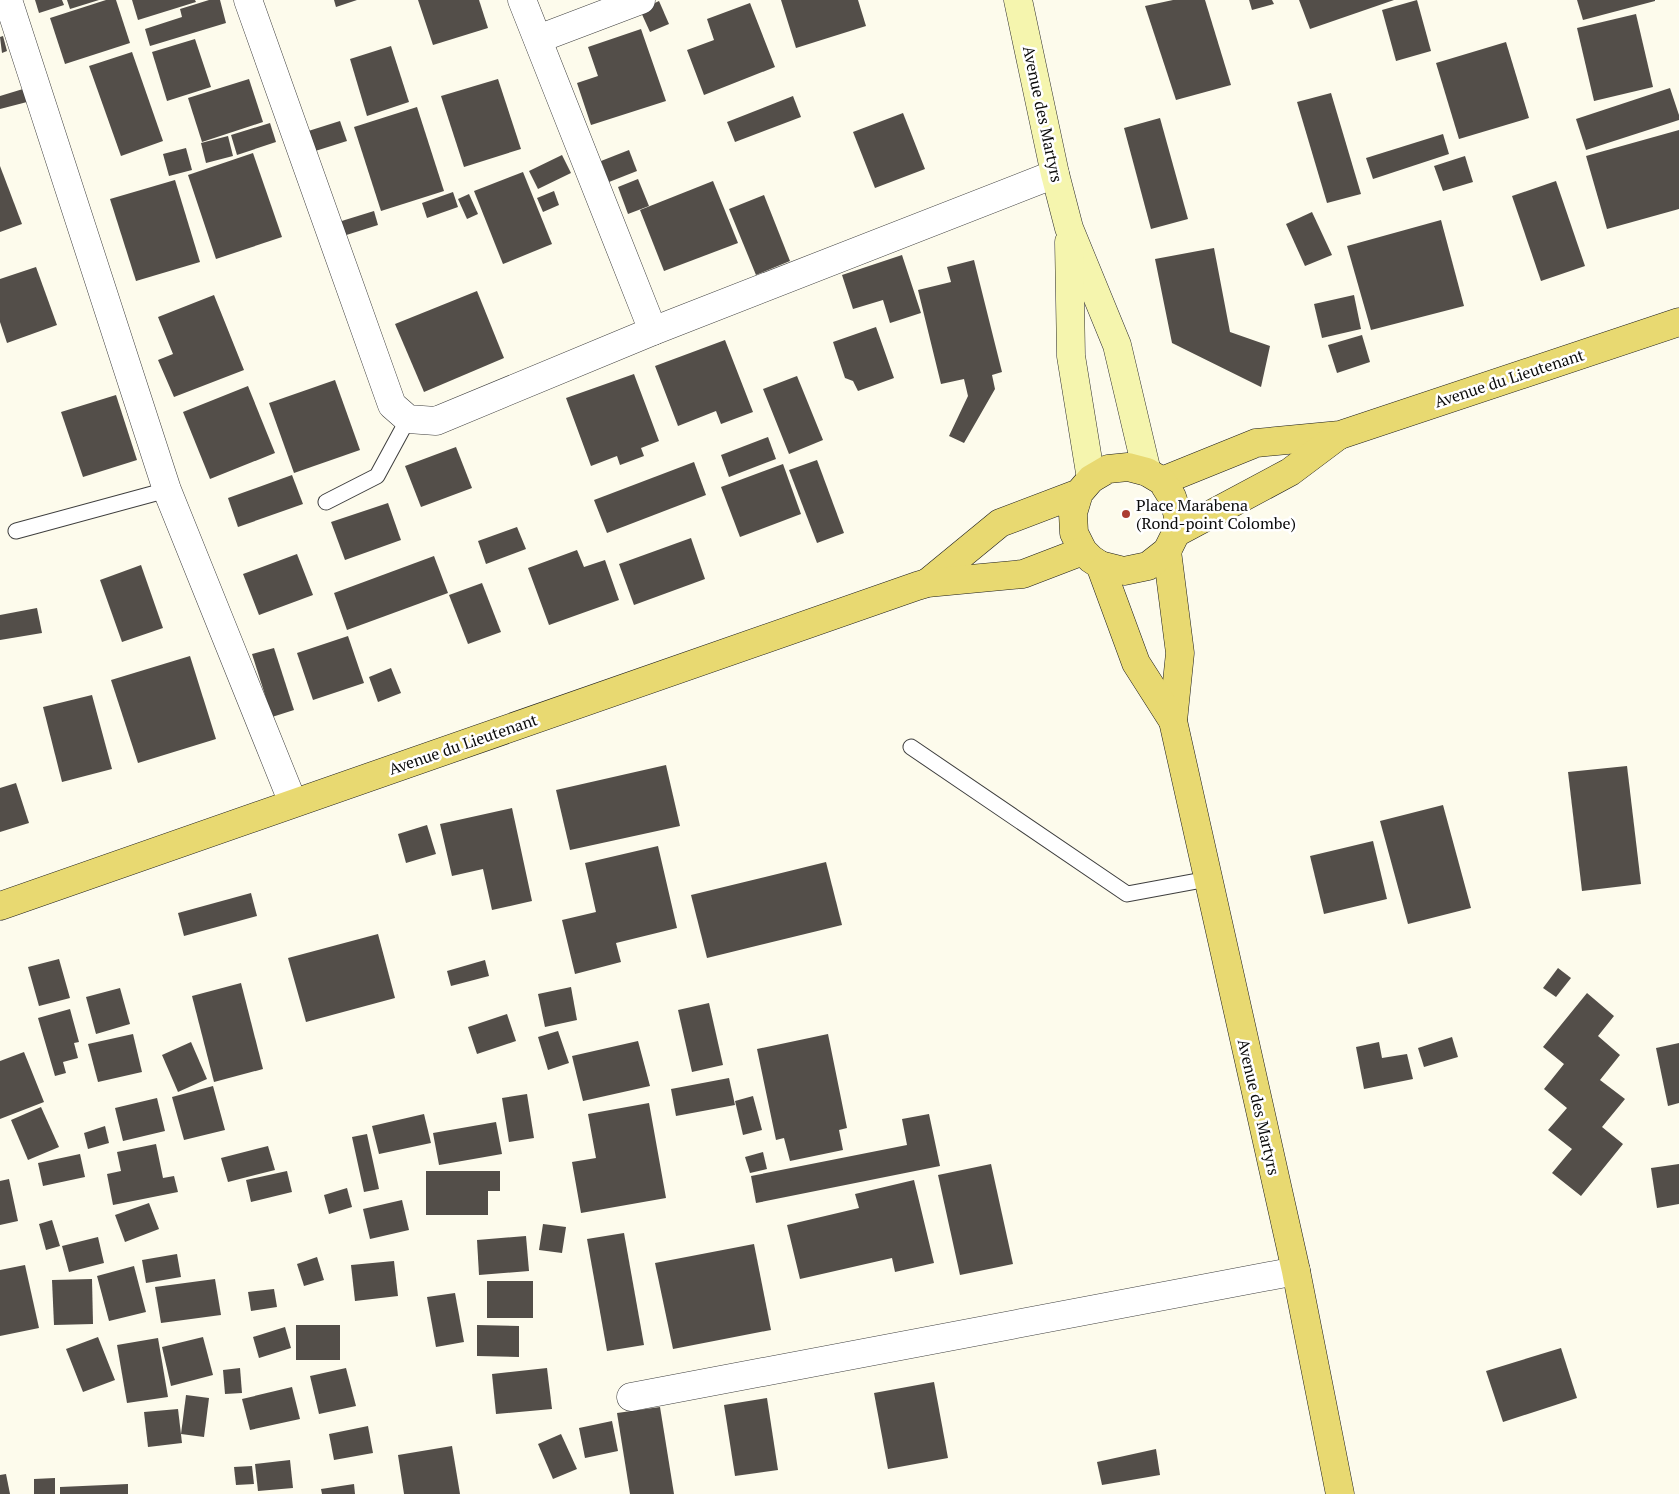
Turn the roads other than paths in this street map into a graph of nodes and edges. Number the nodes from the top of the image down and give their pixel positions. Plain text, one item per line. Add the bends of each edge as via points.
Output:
1 (8, 0) edge
2 (248, 0) edge
3 (522, 0) edge
4 (641, 0) edge
5 (1020, 1) edge
6 (538, 39) junction
7 (1055, 174) junction
8 (1069, 228) junction
9 (1679, 322) edge
10 (653, 331) junction
11 (408, 419) junction
12 (1340, 435) junction
13 (1154, 476) junction
14 (1085, 486) junction
15 (167, 490) junction
16 (326, 502) dead end
17 (16, 531) dead end
18 (1171, 542) junction
19 (1092, 558) junction
20 (927, 583) junction
21 (1173, 721) junction
22 (911, 747) dead end
23 (293, 803) junction
24 (1208, 879) junction
25 (0, 906) edge
26 (1296, 1270) junction
27 (631, 1397) dead end
28 (1340, 1494) edge

1 - 15 street
2 - 11 street via 392,405
3 - 6 street
4 - 6 street
5 - 7 main road, Avenue des Martyrs
6 - 10 street
7 - 8 main road, Avenue des Martyrs
7 - 10 street
8 - 13 main road, Avenue des Martyrs via 1117,345
8 - 14 main road, Avenue des Martyrs via 1071,356
9 - 12 main road, Avenue du Lieutenant
10 - 11 street via 436,421
11 - 16 lane via 377,476
12 - 13 main road, Avenue du Lieutenant via 1256,444
12 - 18 main road, Avenue du Lieutenant via 1290,472
13 - 14 main road via 1128,467 1108,469
13 - 18 main road via 1172,497 1178,515
14 - 19 main road via 1073,512 1074,532
14 - 20 main road, Avenue du Lieutenant via 1000,523
15 - 17 lane
15 - 23 street
18 - 19 main road via 1148,566 1124,571
18 - 21 main road, Avenue des Martyrs via 1180,653
19 - 20 main road, Avenue du Lieutenant via 1022,574
19 - 21 main road, Avenue des Martyrs via 1136,663
20 - 23 main road, Avenue du Lieutenant
21 - 24 main road, Avenue des Martyrs
22 - 24 lane via 1127,894
23 - 25 main road, Avenue du Lieutenant
24 - 26 main road, Avenue des Martyrs
26 - 27 street
26 - 28 main road, Avenue des Martyrs

